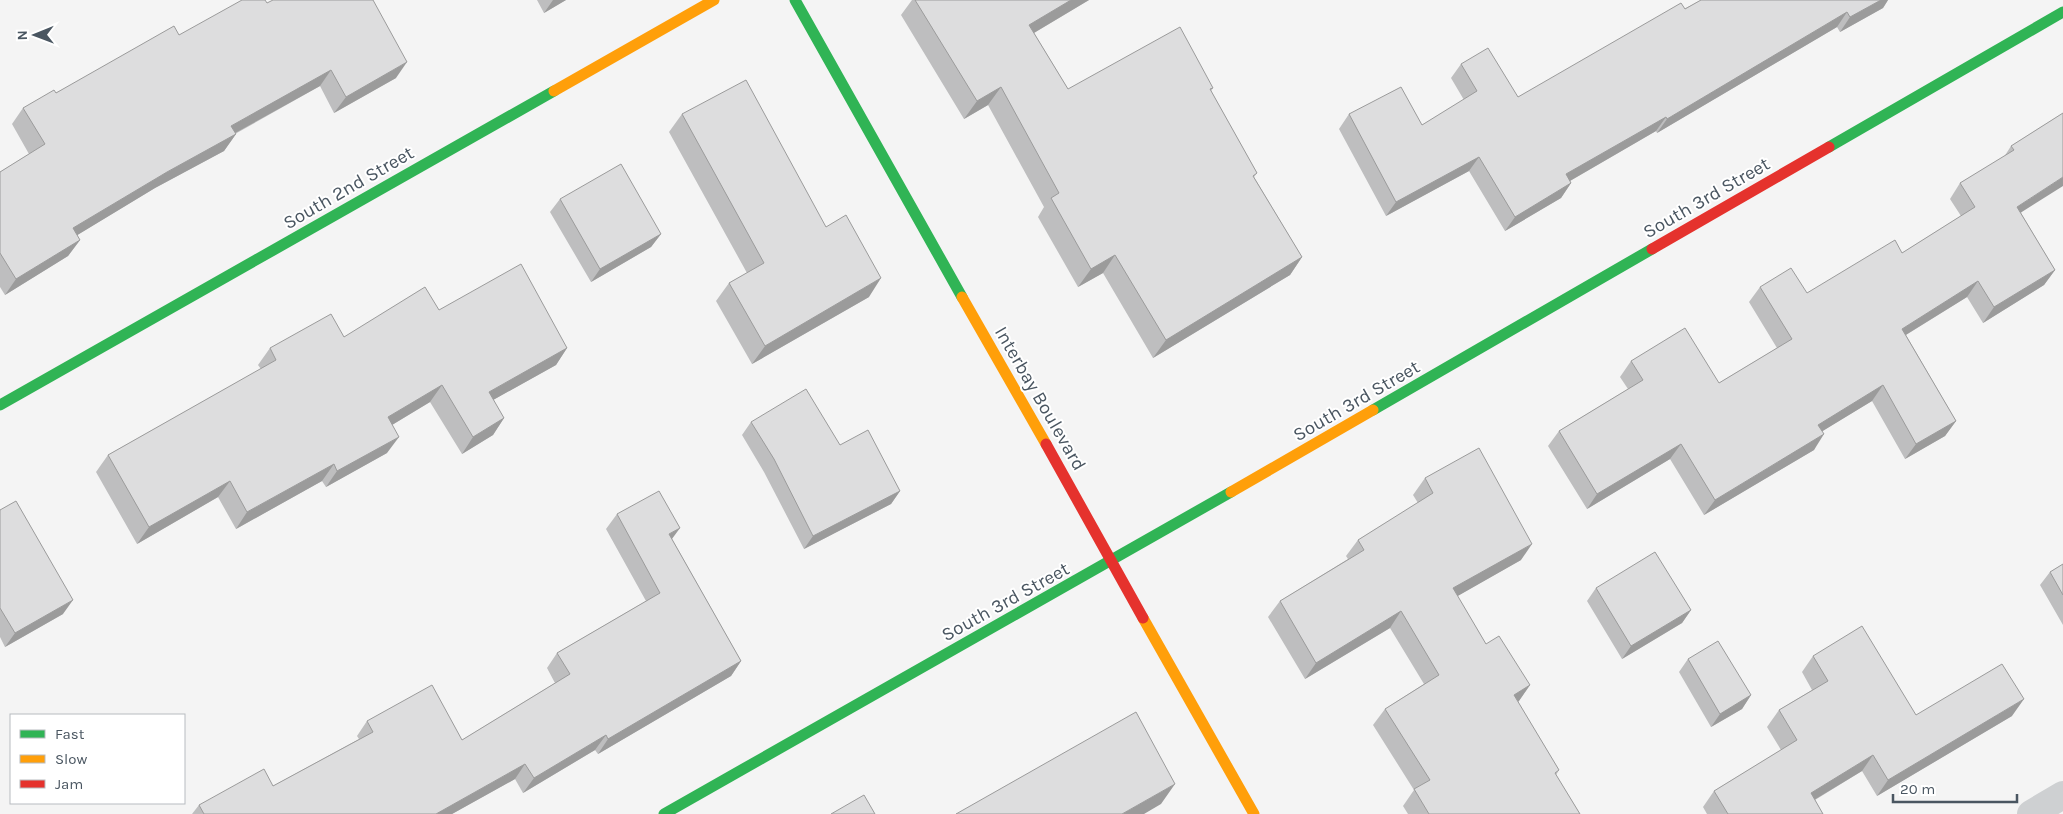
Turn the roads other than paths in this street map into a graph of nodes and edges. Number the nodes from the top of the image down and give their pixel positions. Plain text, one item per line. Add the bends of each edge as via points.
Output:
1 (714, 0) edge
2 (795, 0) edge
3 (2063, 12) edge
4 (0, 405) edge
5 (1113, 560) junction
6 (2063, 795) edge
7 (664, 814) edge
8 (1254, 814) edge
9 (2031, 814) edge

1 - 4 street, South 2nd Street
2 - 5 street, Interbay Boulevard
3 - 5 street, South 3rd Street
5 - 7 street, South 3rd Street
5 - 8 street, Interbay Boulevard
6 - 9 street

